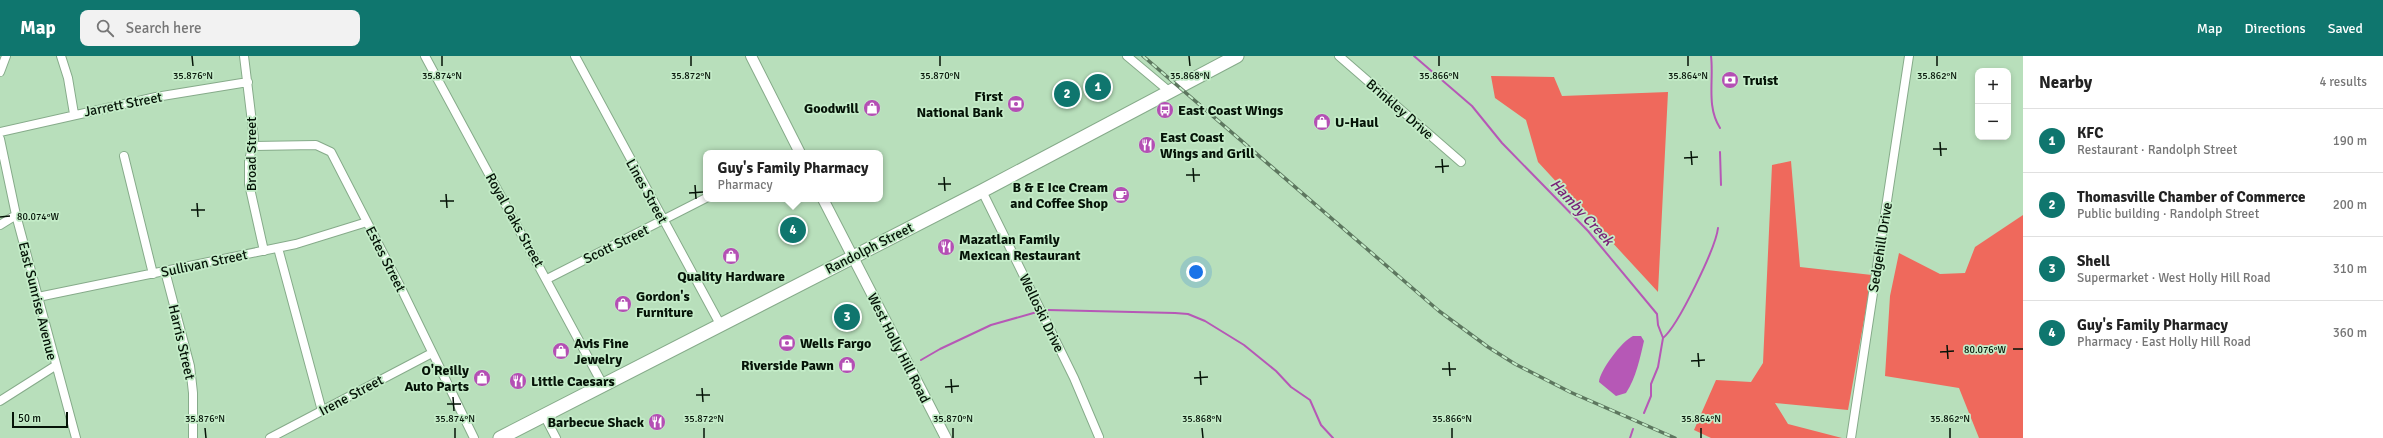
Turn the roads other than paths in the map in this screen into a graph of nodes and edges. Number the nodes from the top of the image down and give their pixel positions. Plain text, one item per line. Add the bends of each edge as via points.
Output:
1 (6, 56) edge
2 (61, 56) edge
3 (244, 56) edge
4 (426, 56) edge
5 (575, 56) edge
6 (751, 56) edge
7 (1127, 56) edge
8 (1237, 56) edge
9 (1339, 56) edge
10 (1909, 56) edge
11 (0, 72) edge
12 (248, 82) junction
13 (1170, 92) junction
14 (74, 114) junction
15 (0, 132) edge
16 (0, 139) edge
17 (253, 146) junction
18 (796, 150) edge
19 (124, 156) dead end
20 (1461, 162) dead end
21 (982, 191) junction
22 (703, 200) edge
23 (824, 202) edge
24 (16, 215) junction
25 (664, 220) junction
26 (367, 222) junction
27 (0, 225) edge
28 (278, 248) junction
29 (264, 250) junction
30 (852, 257) junction
31 (165, 271) junction
32 (153, 274) junction
33 (547, 279) junction
34 (38, 297) junction
35 (720, 324) junction
36 (432, 353) junction
37 (55, 366) junction
38 (603, 385) junction
39 (0, 401) edge
40 (322, 411) junction
41 (544, 415) junction
42 (1099, 437) dead end
43 (76, 438) edge
44 (193, 438) edge
45 (270, 438) edge
46 (474, 438) edge
47 (500, 438) edge
48 (556, 438) edge
49 (946, 438) edge
50 (1851, 438) edge

1 - 11 street
2 - 14 street via 68,78
3 - 12 street, Broad Street
4 - 33 street, Royal Oaks Street
5 - 25 street, Lines Street
6 - 18 street
7 - 13 street
8 - 13 main road, Randolph Street
9 - 20 street, Brinkley Drive
10 - 50 street, Sedgehill Drive
12 - 14 street, Jarrett Street
12 - 17 street, Broad Street
13 - 21 main road, Randolph Street
14 - 15 street, Jarrett Street
16 - 24 street, East Sunrise Avenue
17 - 26 street, Estes Street via 292,144 325,148 337,162
17 - 29 street, Broad Street via 249,161 249,184
19 - 32 street
21 - 30 main road, Randolph Street
21 - 42 street, Welloski Drive via 1074,378
22 - 25 street, Scott Street
23 - 30 street, West Holly Hill Road
24 - 27 street
24 - 34 street, East Sunrise Avenue
25 - 33 street, Scott Street
25 - 35 street, Lines Street
26 - 28 street, Sullivan Street
26 - 36 street, Estes Street
28 - 29 street, Sullivan Street
28 - 40 street
29 - 31 street, Sullivan Street
30 - 35 main road, Randolph Street
30 - 49 street, West Holly Hill Road
31 - 32 street, Sullivan Street
31 - 44 street, Harris Street via 190,366
32 - 34 street, Sullivan Street
33 - 38 street, Royal Oaks Street
34 - 37 street, East Sunrise Avenue
35 - 38 main road, Randolph Street
36 - 40 street, Irene Street
36 - 46 street, Estes Street
37 - 39 street
37 - 43 street, East Sunrise Avenue
38 - 41 main road, Randolph Street
40 - 45 street, Irene Street
41 - 47 main road, Randolph Street
41 - 48 street

